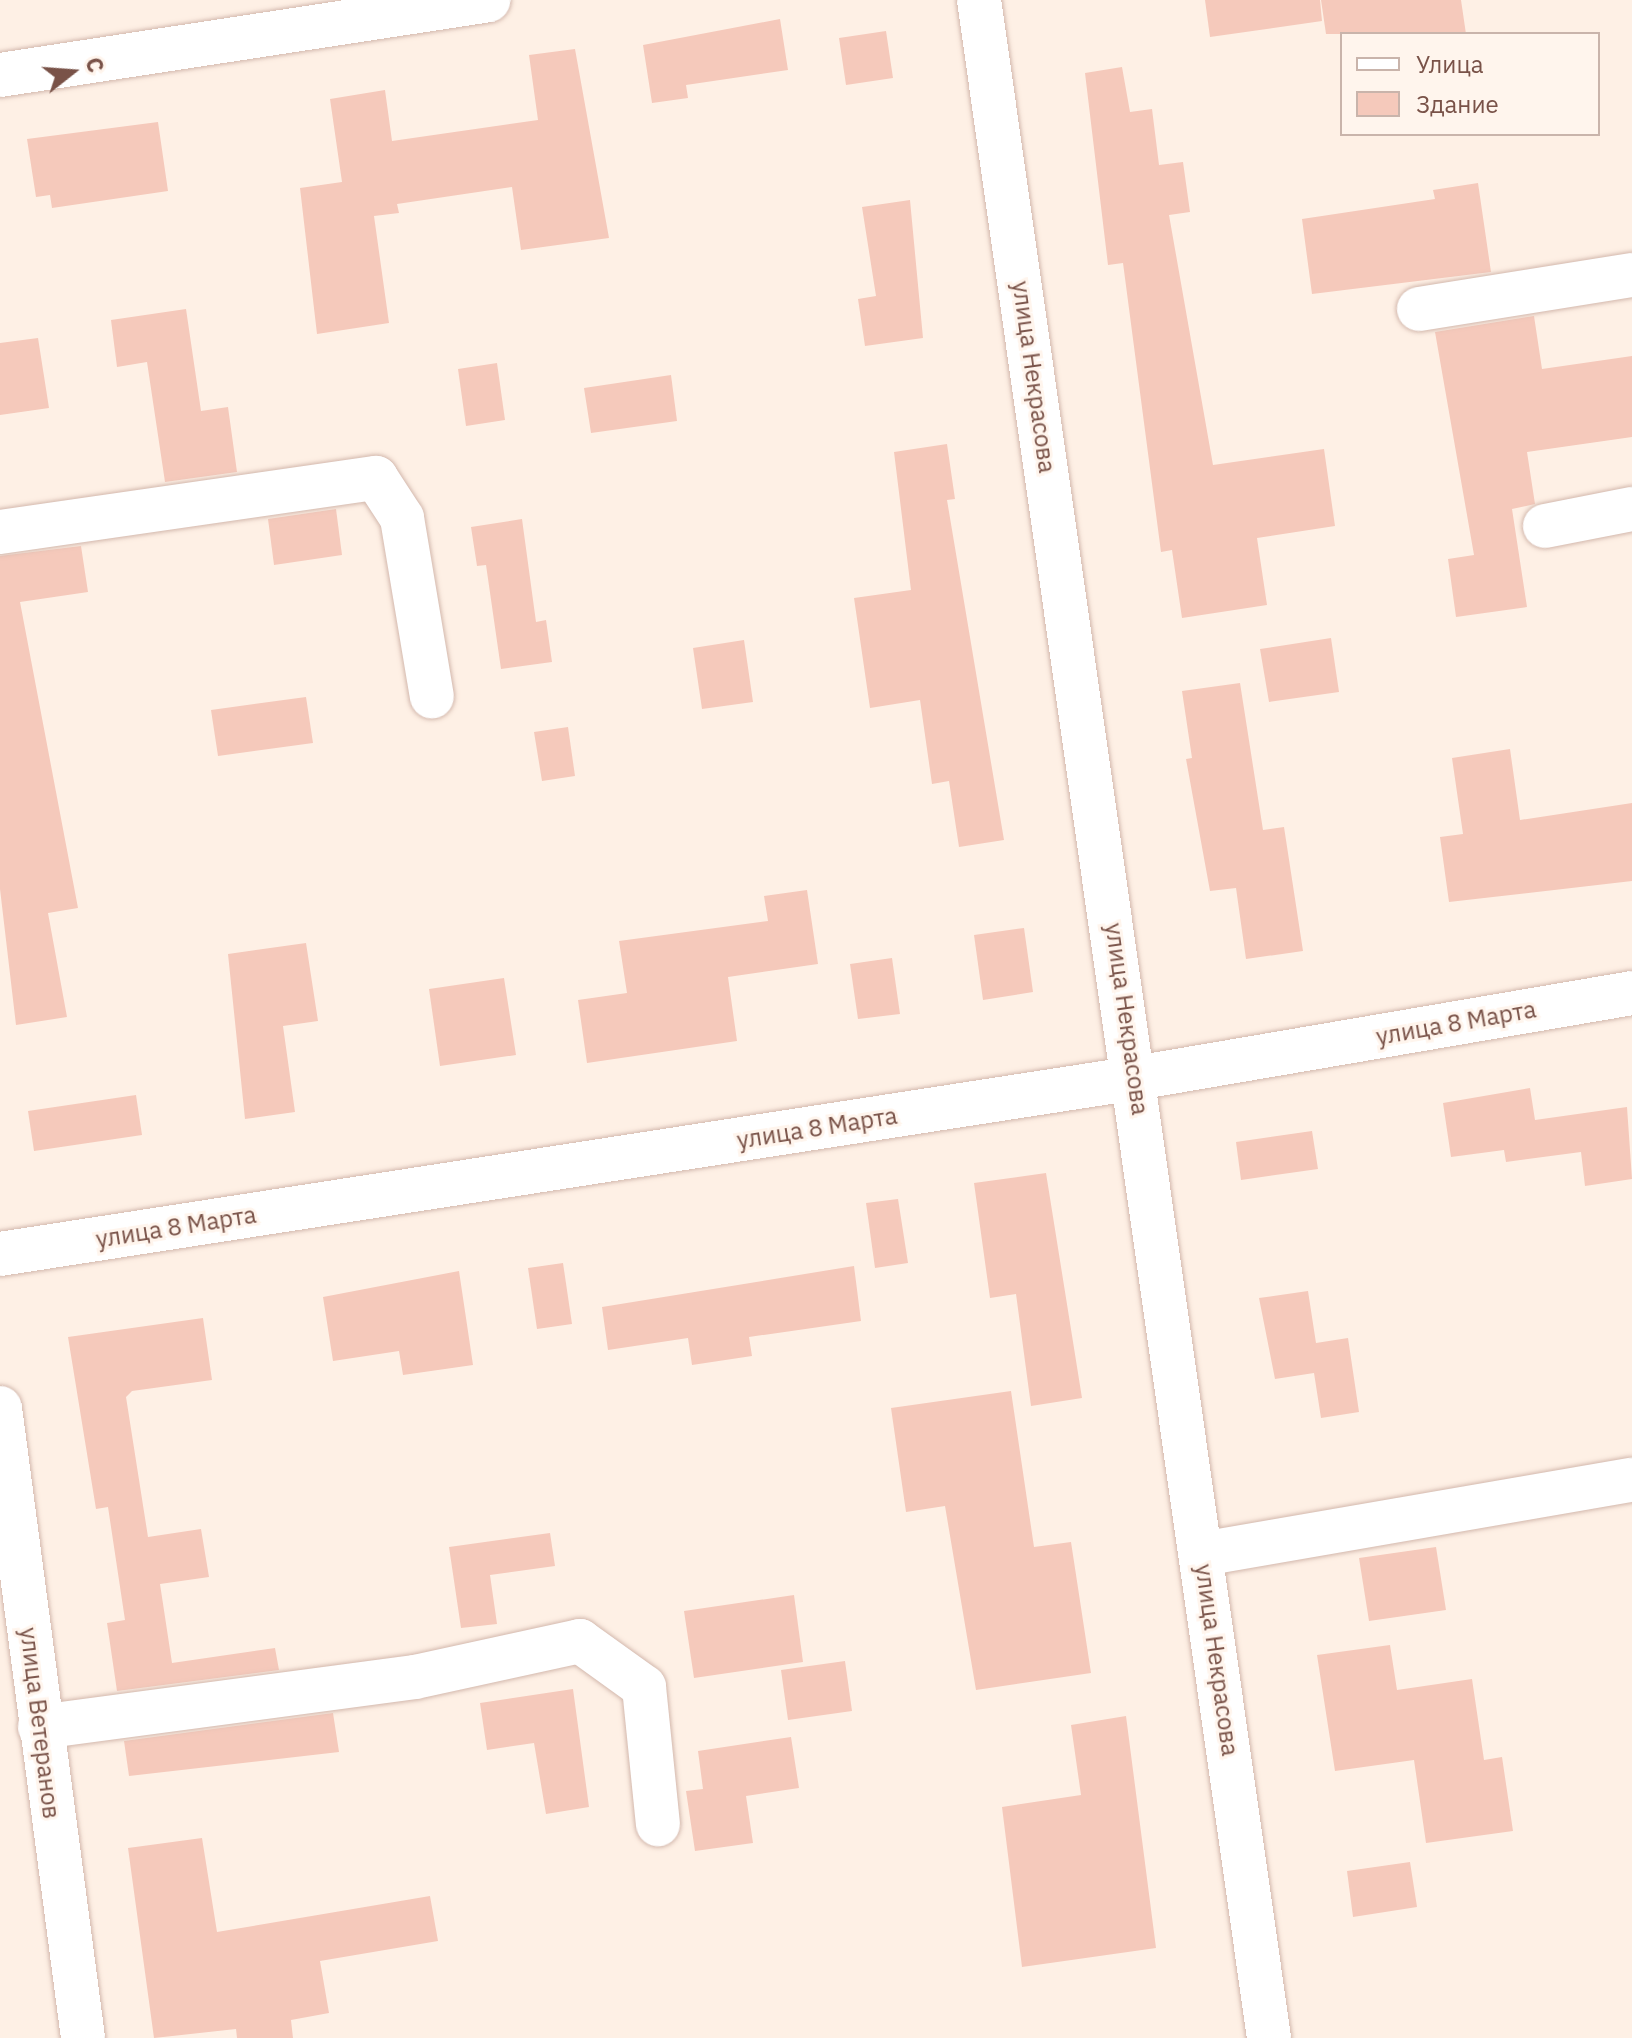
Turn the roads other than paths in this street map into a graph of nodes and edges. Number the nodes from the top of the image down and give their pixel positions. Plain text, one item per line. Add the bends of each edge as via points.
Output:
1 (488, 0) edge
2 (979, 0) edge
3 (0, 75) edge
4 (1632, 275) edge
5 (1419, 309) dead end
6 (1632, 509) edge
7 (1545, 526) dead end
8 (0, 532) edge
9 (432, 697) dead end
10 (1632, 993) edge
11 (1136, 1078) junction
12 (0, 1254) edge
13 (0, 1408) edge
14 (1632, 1480) edge
15 (1202, 1554) junction
16 (40, 1727) junction
17 (658, 1824) dead end
18 (83, 2038) edge
19 (1269, 2038) edge

1 - 3 street
2 - 11 street, улица Некрасова
4 - 5 street
6 - 7 street
8 - 9 street via 376,478 402,518
10 - 11 street, улица 8 Марта
11 - 12 street, улица 8 Марта
11 - 15 street, улица Некрасова
13 - 16 street, улица Ветеранов
14 - 15 street
15 - 19 street, улица Некрасова
16 - 17 street via 415,1677 580,1641 644,1687
16 - 18 street, улица Ветеранов

